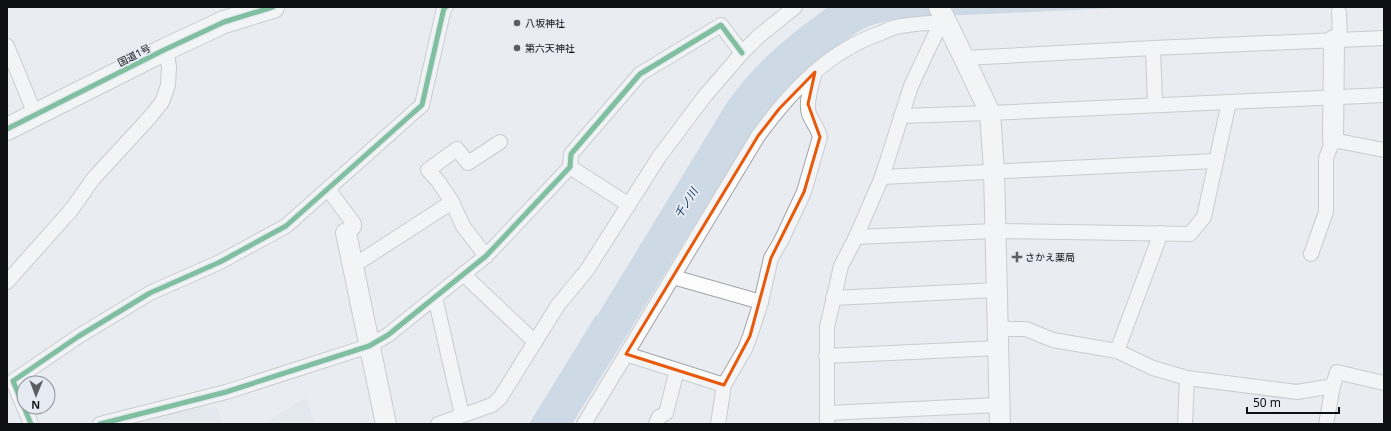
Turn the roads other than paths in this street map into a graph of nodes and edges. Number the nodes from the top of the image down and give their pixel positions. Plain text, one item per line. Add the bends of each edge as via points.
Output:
1 (446, 7) edge
2 (794, 7) edge
3 (263, 8) edge
4 (1339, 12) dead end
5 (943, 14) edge
6 (1384, 38) edge
7 (1337, 40) junction
8 (7, 46) edge
9 (1153, 48) junction
10 (164, 50) junction
11 (742, 53) junction
12 (964, 58) junction
13 (815, 72) junction
14 (1384, 95) edge
15 (1334, 97) junction
16 (1229, 102) junction
17 (1154, 106) junction
18 (35, 114) junction
19 (990, 114) junction
20 (900, 116) junction
21 (7, 129) edge
22 (1333, 140) junction
23 (500, 142) dead end
24 (1384, 150) edge
25 (1215, 161) junction
26 (570, 167) junction
27 (994, 171) junction
28 (882, 177) junction
29 (328, 189) junction
30 (452, 202) junction
31 (629, 205) junction
32 (996, 231) junction
33 (346, 233) joint
34 (1160, 233) junction
35 (856, 237) junction
36 (1311, 254) dead end
37 (486, 256) junction
38 (353, 266) junction
39 (463, 274) junction
40 (673, 277) junction
41 (7, 282) edge
42 (996, 290) junction
43 (435, 297) junction
44 (834, 298) junction
45 (761, 302) junction
46 (998, 326) junction
47 (535, 342) junction
48 (369, 346) junction
49 (998, 348) junction
50 (1117, 352) junction
51 (626, 354) junction
52 (826, 356) junction
53 (676, 370) junction
54 (1187, 378) junction
55 (1384, 383) edge
56 (724, 385) junction
57 (1333, 386) junction
58 (1000, 414) edge
59 (462, 415) junction
60 (827, 418) edge
61 (31, 424) edge
62 (100, 424) edge
63 (386, 424) edge
64 (438, 424) edge
65 (584, 424) edge
66 (656, 424) edge
67 (718, 424) edge
68 (1185, 424) edge
69 (1326, 424) edge

1 - 29 street via 422,105
2 - 11 street
3 - 10 highway, 国道1号 via 224,22
4 - 7 street
5 - 12 street
5 - 13 street via 866,38 835,56
5 - 20 street via 941,26 911,86
6 - 7 street
7 - 9 street
7 - 15 street
8 - 18 street
9 - 12 street
9 - 17 street
10 - 18 highway, 国道1号
10 - 41 street via 169,67 168,85 162,102 93,179 72,209
11 - 26 street via 721,25 640,74 571,154
11 - 31 street via 704,97 659,157
12 - 19 street
13 - 40 street via 804,80 779,108 758,136
13 - 45 street via 808,104 809,113 819,130 820,137 802,198 771,258
14 - 15 street
15 - 16 street
15 - 22 street
16 - 17 street
16 - 25 street
17 - 19 street
18 - 21 highway, 国道1号
19 - 20 street
19 - 27 street
20 - 28 street
22 - 24 street
22 - 36 street via 1326,158 1326,212
23 - 30 street via 468,163 458,149 428,170
25 - 27 street
25 - 34 street via 1204,217 1190,234
26 - 31 street
26 - 37 street
27 - 28 street
27 - 32 street
28 - 35 street
29 - 33 street via 354,224
29 - 61 street via 286,226 220,262 150,293 79,336 13,381
30 - 37 street via 463,226
30 - 38 street
31 - 47 street via 587,270 558,306
32 - 34 street
32 - 35 street
32 - 42 street
33 - 38 street
34 - 50 street
35 - 44 street via 841,266
37 - 39 street
38 - 48 street
39 - 43 street
39 - 47 street
40 - 45 street
40 - 51 street
42 - 44 street
42 - 46 street
43 - 48 street via 388,335
43 - 59 street
44 - 52 street via 827,327
45 - 56 street via 745,349
46 - 49 street
46 - 50 street via 1026,329 1053,340
47 - 59 street via 500,398 492,406
48 - 62 street via 226,392
48 - 63 street
49 - 52 street
49 - 58 street
50 - 54 street via 1153,368
51 - 53 street
51 - 65 street
52 - 60 street
53 - 56 street
53 - 66 street via 666,413 659,417
54 - 57 street via 1297,392
54 - 68 street
55 - 57 street via 1337,372
56 - 67 street
57 - 69 street
58 - 60 street
59 - 64 street

